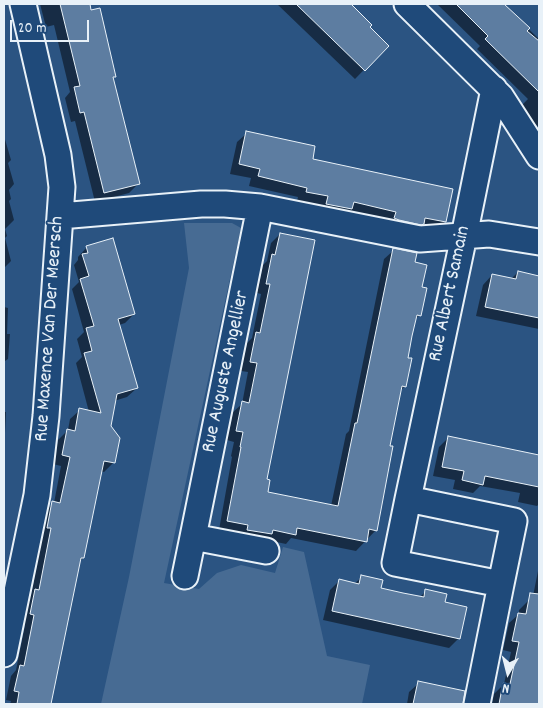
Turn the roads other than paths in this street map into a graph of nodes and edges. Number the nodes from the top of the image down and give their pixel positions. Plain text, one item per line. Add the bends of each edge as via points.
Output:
1 (23, 4) edge
2 (408, 4) edge
3 (494, 89) junction
4 (539, 156) edge
5 (260, 207) junction
6 (60, 216) junction
7 (464, 236) junction
8 (539, 242) edge
9 (408, 499) junction
10 (193, 537) junction
11 (266, 551) dead end
12 (186, 576) dead end
13 (500, 584) junction
14 (4, 654) edge
15 (477, 704) edge

1 - 6 street, Rue Maxence Van Der Meersch via 58,155 62,187
2 - 3 street
3 - 4 street
3 - 7 street, Rue Albert Samain
5 - 6 street via 201,204
5 - 7 street via 420,239
5 - 10 street, Rue Auguste Angellier
6 - 14 street, Rue Maxence Van Der Meersch via 37,495
7 - 8 street via 497,234
7 - 9 street, Rue Albert Samain
9 - 13 street, Rue Albert Samain via 395,563
9 - 13 street via 514,520
10 - 11 street
10 - 12 street, Rue Auguste Angellier
13 - 15 street

